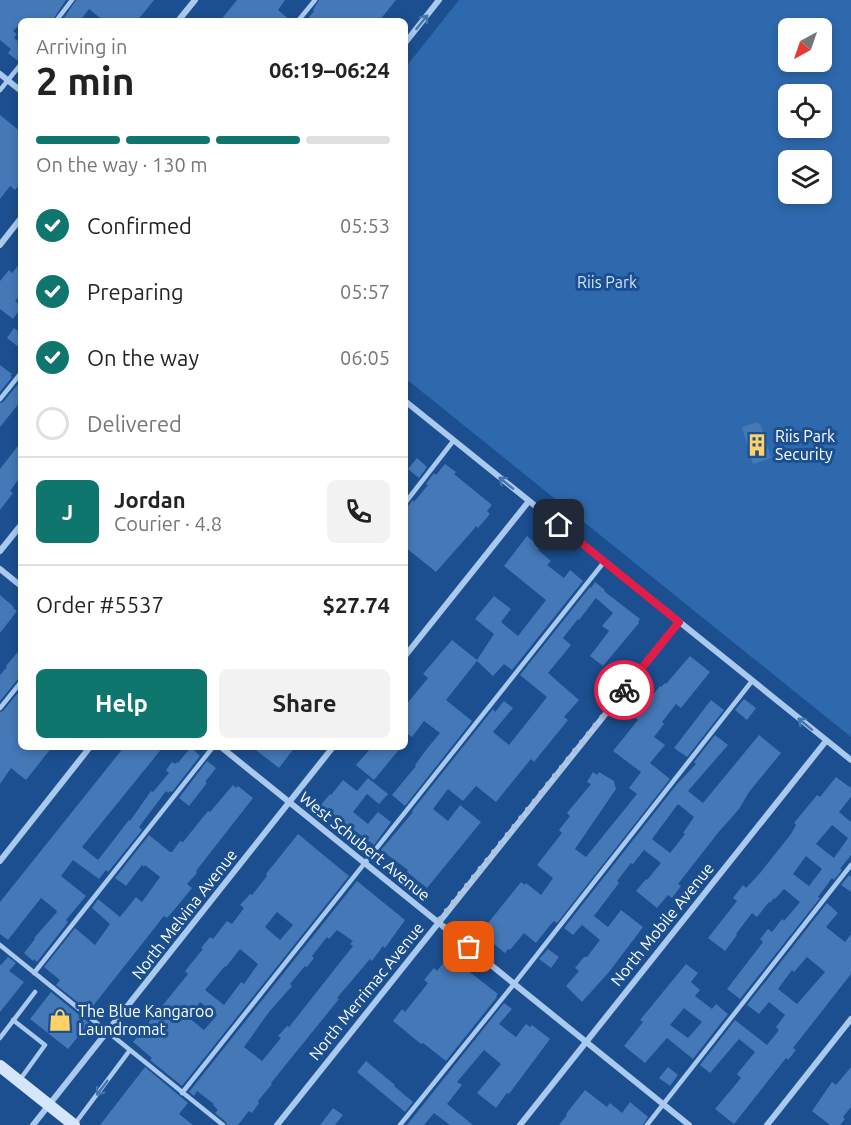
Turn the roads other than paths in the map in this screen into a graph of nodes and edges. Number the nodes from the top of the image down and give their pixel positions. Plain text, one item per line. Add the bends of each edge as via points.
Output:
1 (72, 0) edge
2 (195, 0) edge
3 (315, 0) edge
4 (439, 0) edge
5 (58, 18) edge
6 (180, 18) edge
7 (300, 18) edge
8 (408, 39) edge
9 (18, 68) edge
10 (0, 74) edge
11 (8, 81) junction
12 (18, 89) edge
13 (0, 90) edge
14 (18, 222) edge
15 (0, 245) edge
16 (18, 377) edge
17 (0, 399) edge
18 (408, 403) edge
19 (454, 441) junction
20 (408, 499) edge
21 (528, 501) junction
22 (18, 529) edge
23 (0, 551) edge
24 (604, 562) junction
25 (0, 569) edge
26 (18, 584) edge
27 (679, 622) junction
28 (408, 652) edge
29 (752, 681) junction
30 (18, 686) edge
31 (0, 708) edge
32 (826, 741) junction
33 (88, 750) edge
34 (211, 750) edge
35 (225, 750) edge
36 (331, 750) edge
37 (851, 760) edge
38 (289, 802) junction
39 (0, 861) edge
40 (364, 863) junction
41 (851, 866) edge
42 (438, 922) junction
43 (0, 945) edge
44 (34, 973) junction
45 (514, 984) junction
46 (35, 992) dead end
47 (851, 1018) edge
48 (13, 1020) junction
49 (107, 1032) junction
50 (0, 1038) edge
51 (586, 1042) junction
52 (130, 1050) junction
53 (0, 1066) edge
54 (19, 1081) junction
55 (182, 1092) junction
56 (663, 1104) junction
57 (49, 1105) junction
58 (33, 1125) edge
59 (74, 1125) edge
60 (223, 1125) edge
61 (277, 1125) edge
62 (400, 1125) edge
63 (520, 1125) edge
64 (647, 1125) edge
65 (689, 1125) edge
66 (767, 1125) edge

1 - 5 lane
2 - 6 street
3 - 7 lane
8 -> 4 street
9 - 11 lane
10 - 11 street
11 - 12 street
11 - 13 lane
14 - 15 street
16 - 17 lane
18 - 19 street
19 - 20 lane
21 -> 19 street
21 - 24 street
21 - 28 street
22 - 23 street
24 - 27 street
24 - 40 lane
25 - 26 street
27 - 29 street
27 - 42 street, North Merrimac Avenue
32 -> 29 street
29 - 45 lane
30 - 31 lane
32 - 37 street
32 - 51 street, North Mobile Avenue
33 - 39 street
34 - 44 lane
35 - 38 street, West Schubert Avenue
36 - 38 street, North Melvina Avenue
38 - 40 street, West Schubert Avenue
38 - 49 street, North Melvina Avenue
40 - 42 street, West Schubert Avenue
40 - 55 lane
41 - 56 lane
42 - 45 street, West Schubert Avenue
42 - 61 street, North Merrimac Avenue
43 - 44 lane
44 - 49 lane
45 - 51 street, West Schubert Avenue
45 - 62 lane
46 - 48 lane
47 - 66 street
48 - 50 lane
48 - 54 lane via 45,1045
49 - 52 lane
49 - 57 street, North Melvina Avenue
51 - 56 street, West Schubert Avenue
51 - 63 street, North Mobile Avenue
52 - 55 lane
52 -> 59 lane
53 - 54 main road
54 - 57 main road
55 - 60 lane
56 - 64 lane
56 - 65 street, West Schubert Avenue
57 - 58 street, North Melvina Avenue
57 - 59 main road

